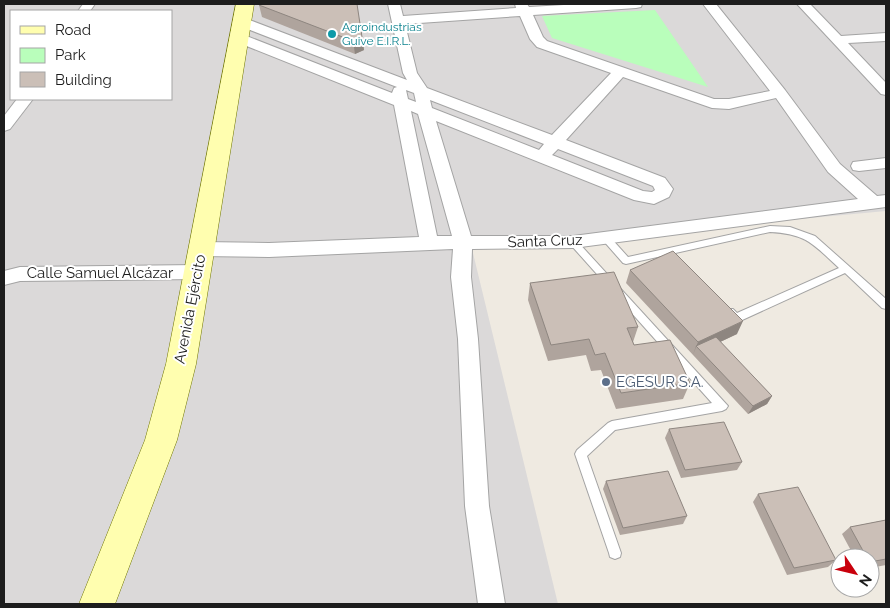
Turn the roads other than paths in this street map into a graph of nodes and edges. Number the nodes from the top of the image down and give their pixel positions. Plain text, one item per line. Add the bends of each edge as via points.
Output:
1 (394, 4) edge
2 (636, 4) edge
3 (709, 4) edge
4 (803, 4) edge
5 (522, 7) edge
6 (398, 20) junction
7 (242, 21) edge
8 (886, 37) edge
9 (836, 40) junction
10 (621, 70) junction
11 (404, 77) junction
12 (421, 90) junction
13 (886, 91) edge
14 (780, 93) junction
15 (400, 101) junction
16 (23, 102) edge
17 (4, 105) edge
18 (425, 112) junction
19 (4, 126) edge
20 (555, 142) junction
21 (540, 158) junction
22 (886, 163) edge
23 (859, 166) dead end
24 (879, 202) edge
25 (606, 238) junction
26 (463, 242) junction
27 (573, 242) junction
28 (429, 243) junction
29 (200, 261) junction
30 (847, 268) junction
31 (4, 278) edge
32 (722, 305) edge
33 (886, 305) edge
34 (615, 553) dead end
35 (97, 604) edge
36 (492, 604) edge

1 - 6 street
2 - 5 street
3 - 14 street
4 - 9 street
5 - 6 street
5 - 10 street via 542,44
6 - 11 street
7 - 11 street
7 - 15 street
7 - 29 main road, Avenida Ejército via 209,194
8 - 9 street
9 - 13 street
10 - 14 street via 721,105
10 - 20 street
11 - 12 street
11 - 15 street
12 - 18 street
12 - 20 street
14 - 24 street via 834,168
15 - 18 street
15 - 28 street
16 - 17 street
16 - 19 street
18 - 21 street
18 - 26 street
20 - 21 street
20 - 21 street via 659,182 663,193 654,198 640,196
22 - 23 street
24 - 25 street, Santa Cruz
25 - 27 street, Santa Cruz
25 - 30 lane via 626,261 670,256 770,229 790,230 812,238
26 - 27 street, Santa Cruz
26 - 28 street, Santa Cruz
26 - 36 street via 461,277 468,339 477,506
27 - 34 lane via 722,406 612,426 581,454
28 - 29 street, Santa Cruz via 269,250
29 - 31 street, Calle Samuel Alcázar via 128,274 20,274
29 - 35 main road, Avenida Ejército via 161,440
30 - 32 lane via 736,318
30 - 33 lane

